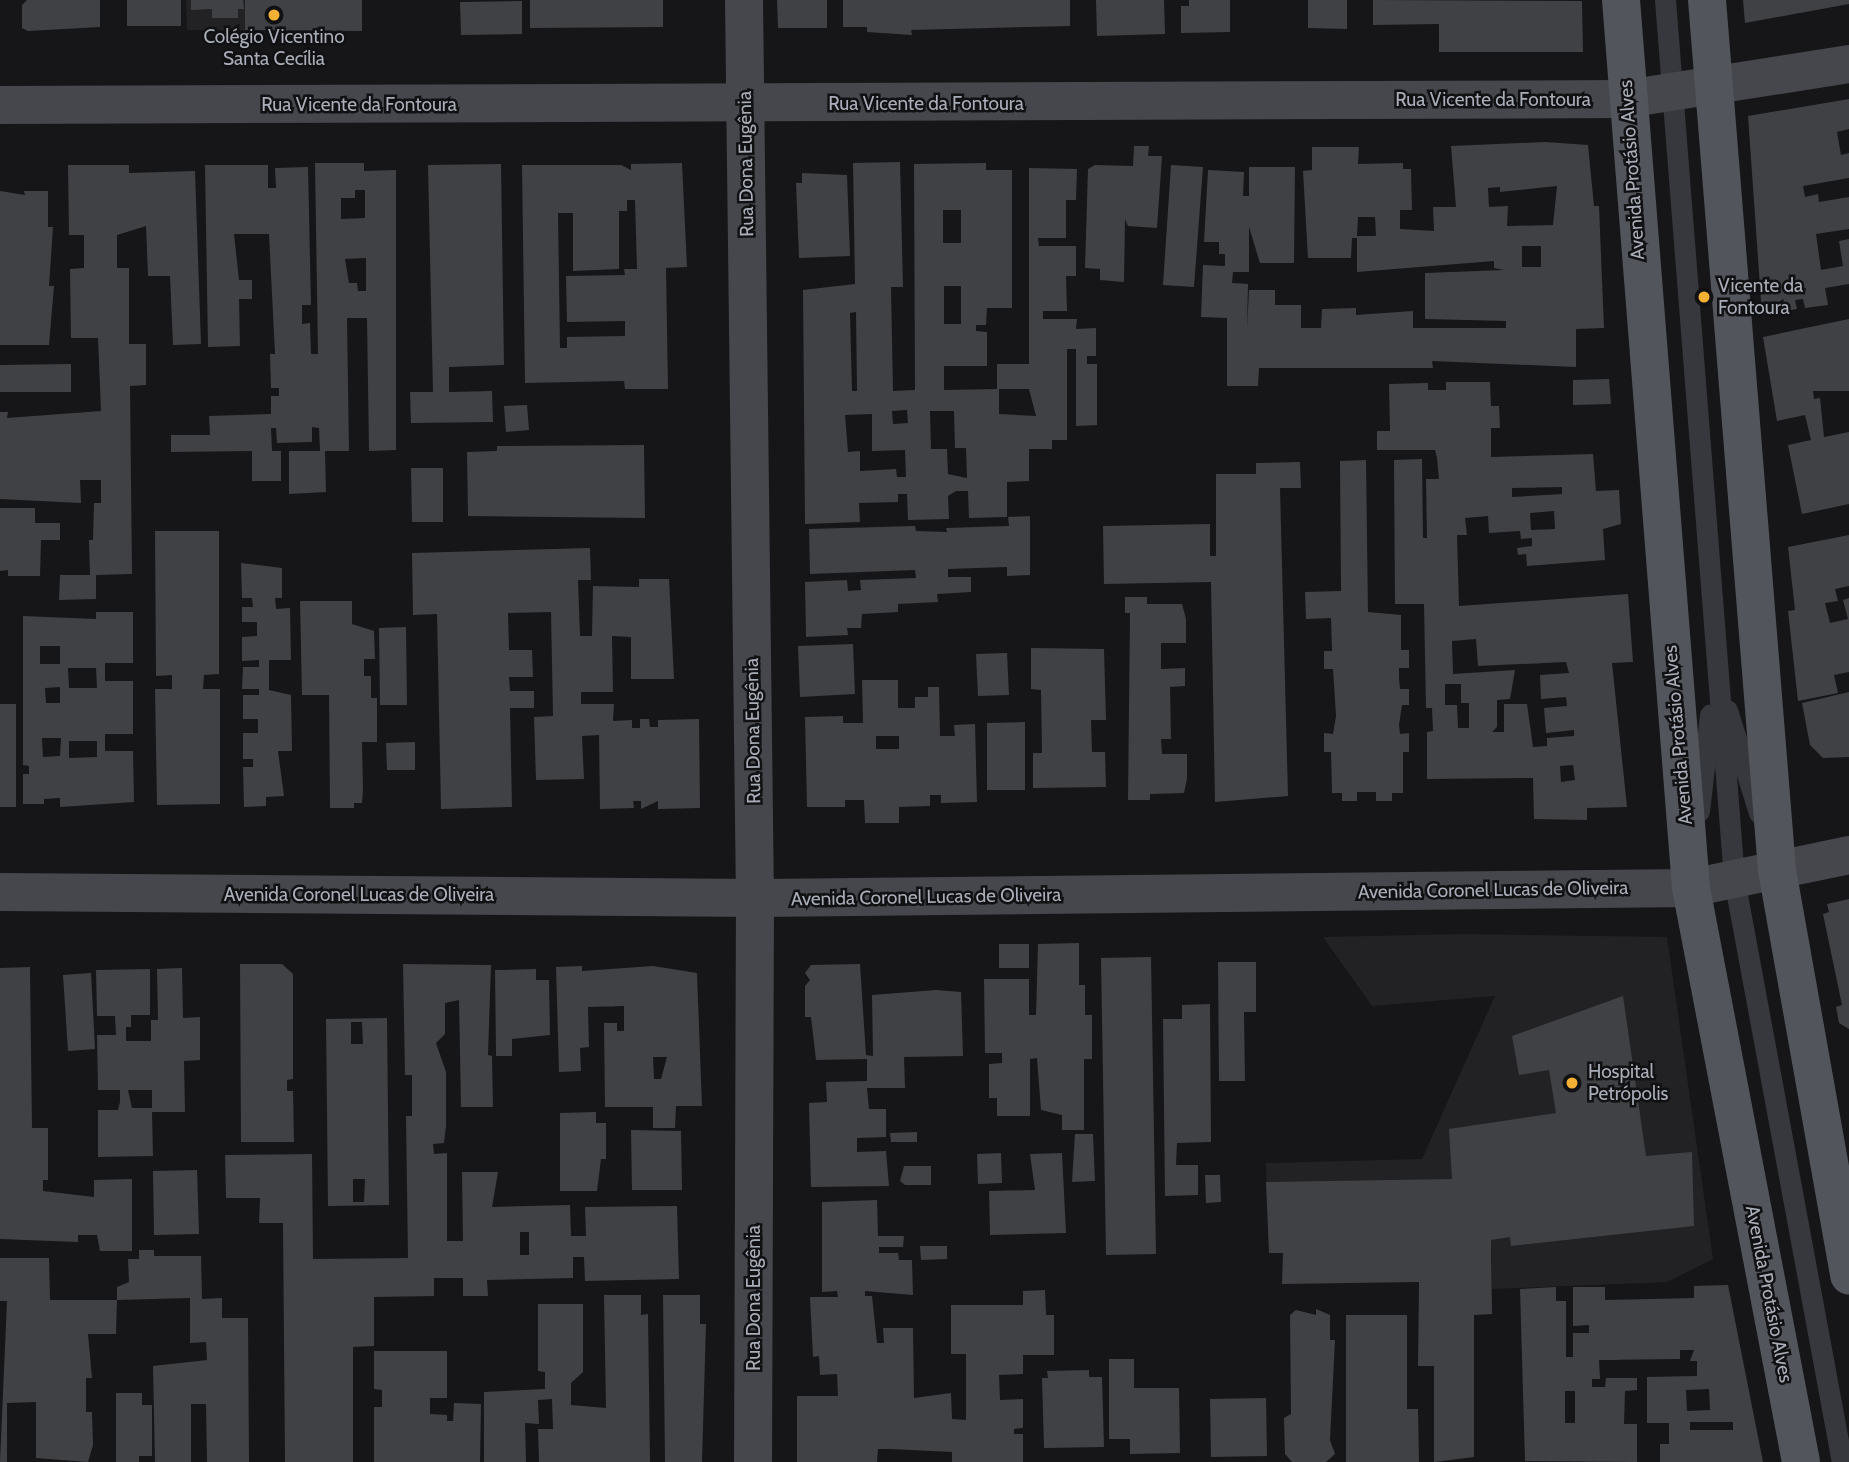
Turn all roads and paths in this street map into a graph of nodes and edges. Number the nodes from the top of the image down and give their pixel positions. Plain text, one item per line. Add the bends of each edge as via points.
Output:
1 (744, 0) edge
2 (1621, 0) edge
3 (1665, 0) edge
4 (1707, 0) edge
5 (1849, 64) edge
6 (1713, 88) junction
7 (1671, 93) junction
8 (1626, 99) junction
9 (0, 105) edge
10 (746, 106) junction
11 (1715, 671) junction
12 (1849, 855) edge
13 (1777, 870) junction
14 (1734, 879) junction
15 (1691, 888) junction
16 (0, 892) edge
17 (755, 898) junction
18 (1849, 1276) edge
19 (753, 1462) edge
20 (1801, 1462) edge
21 (1842, 1462) edge

1 - 10 street, Rua Dona Eugênia
2 - 8 main road, Avenida Protásio Alves
3 - 7 lane
4 - 6 main road
5 - 6 street, Rua Vicente da Fontoura
6 - 7 street, Rua Vicente da Fontoura
6 - 13 main road
7 - 8 street, Rua Vicente da Fontoura
7 - 11 lane
8 - 10 street, Rua Vicente da Fontoura
8 - 15 main road, Avenida Protásio Alves
9 - 10 street, Rua Vicente da Fontoura
10 - 17 street, Rua Dona Eugênia
11 - 13 lane
11 - 14 lane
11 - 15 lane
12 - 13 street, Avenida Coronel Lucas de Oliveira
13 - 14 street, Avenida Coronel Lucas de Oliveira
13 - 18 main road
14 - 15 street, Avenida Coronel Lucas de Oliveira
14 - 21 lane
15 - 17 street, Avenida Coronel Lucas de Oliveira
15 - 20 main road, Avenida Protásio Alves
16 - 17 street, Avenida Coronel Lucas de Oliveira
17 - 19 street, Rua Dona Eugênia

